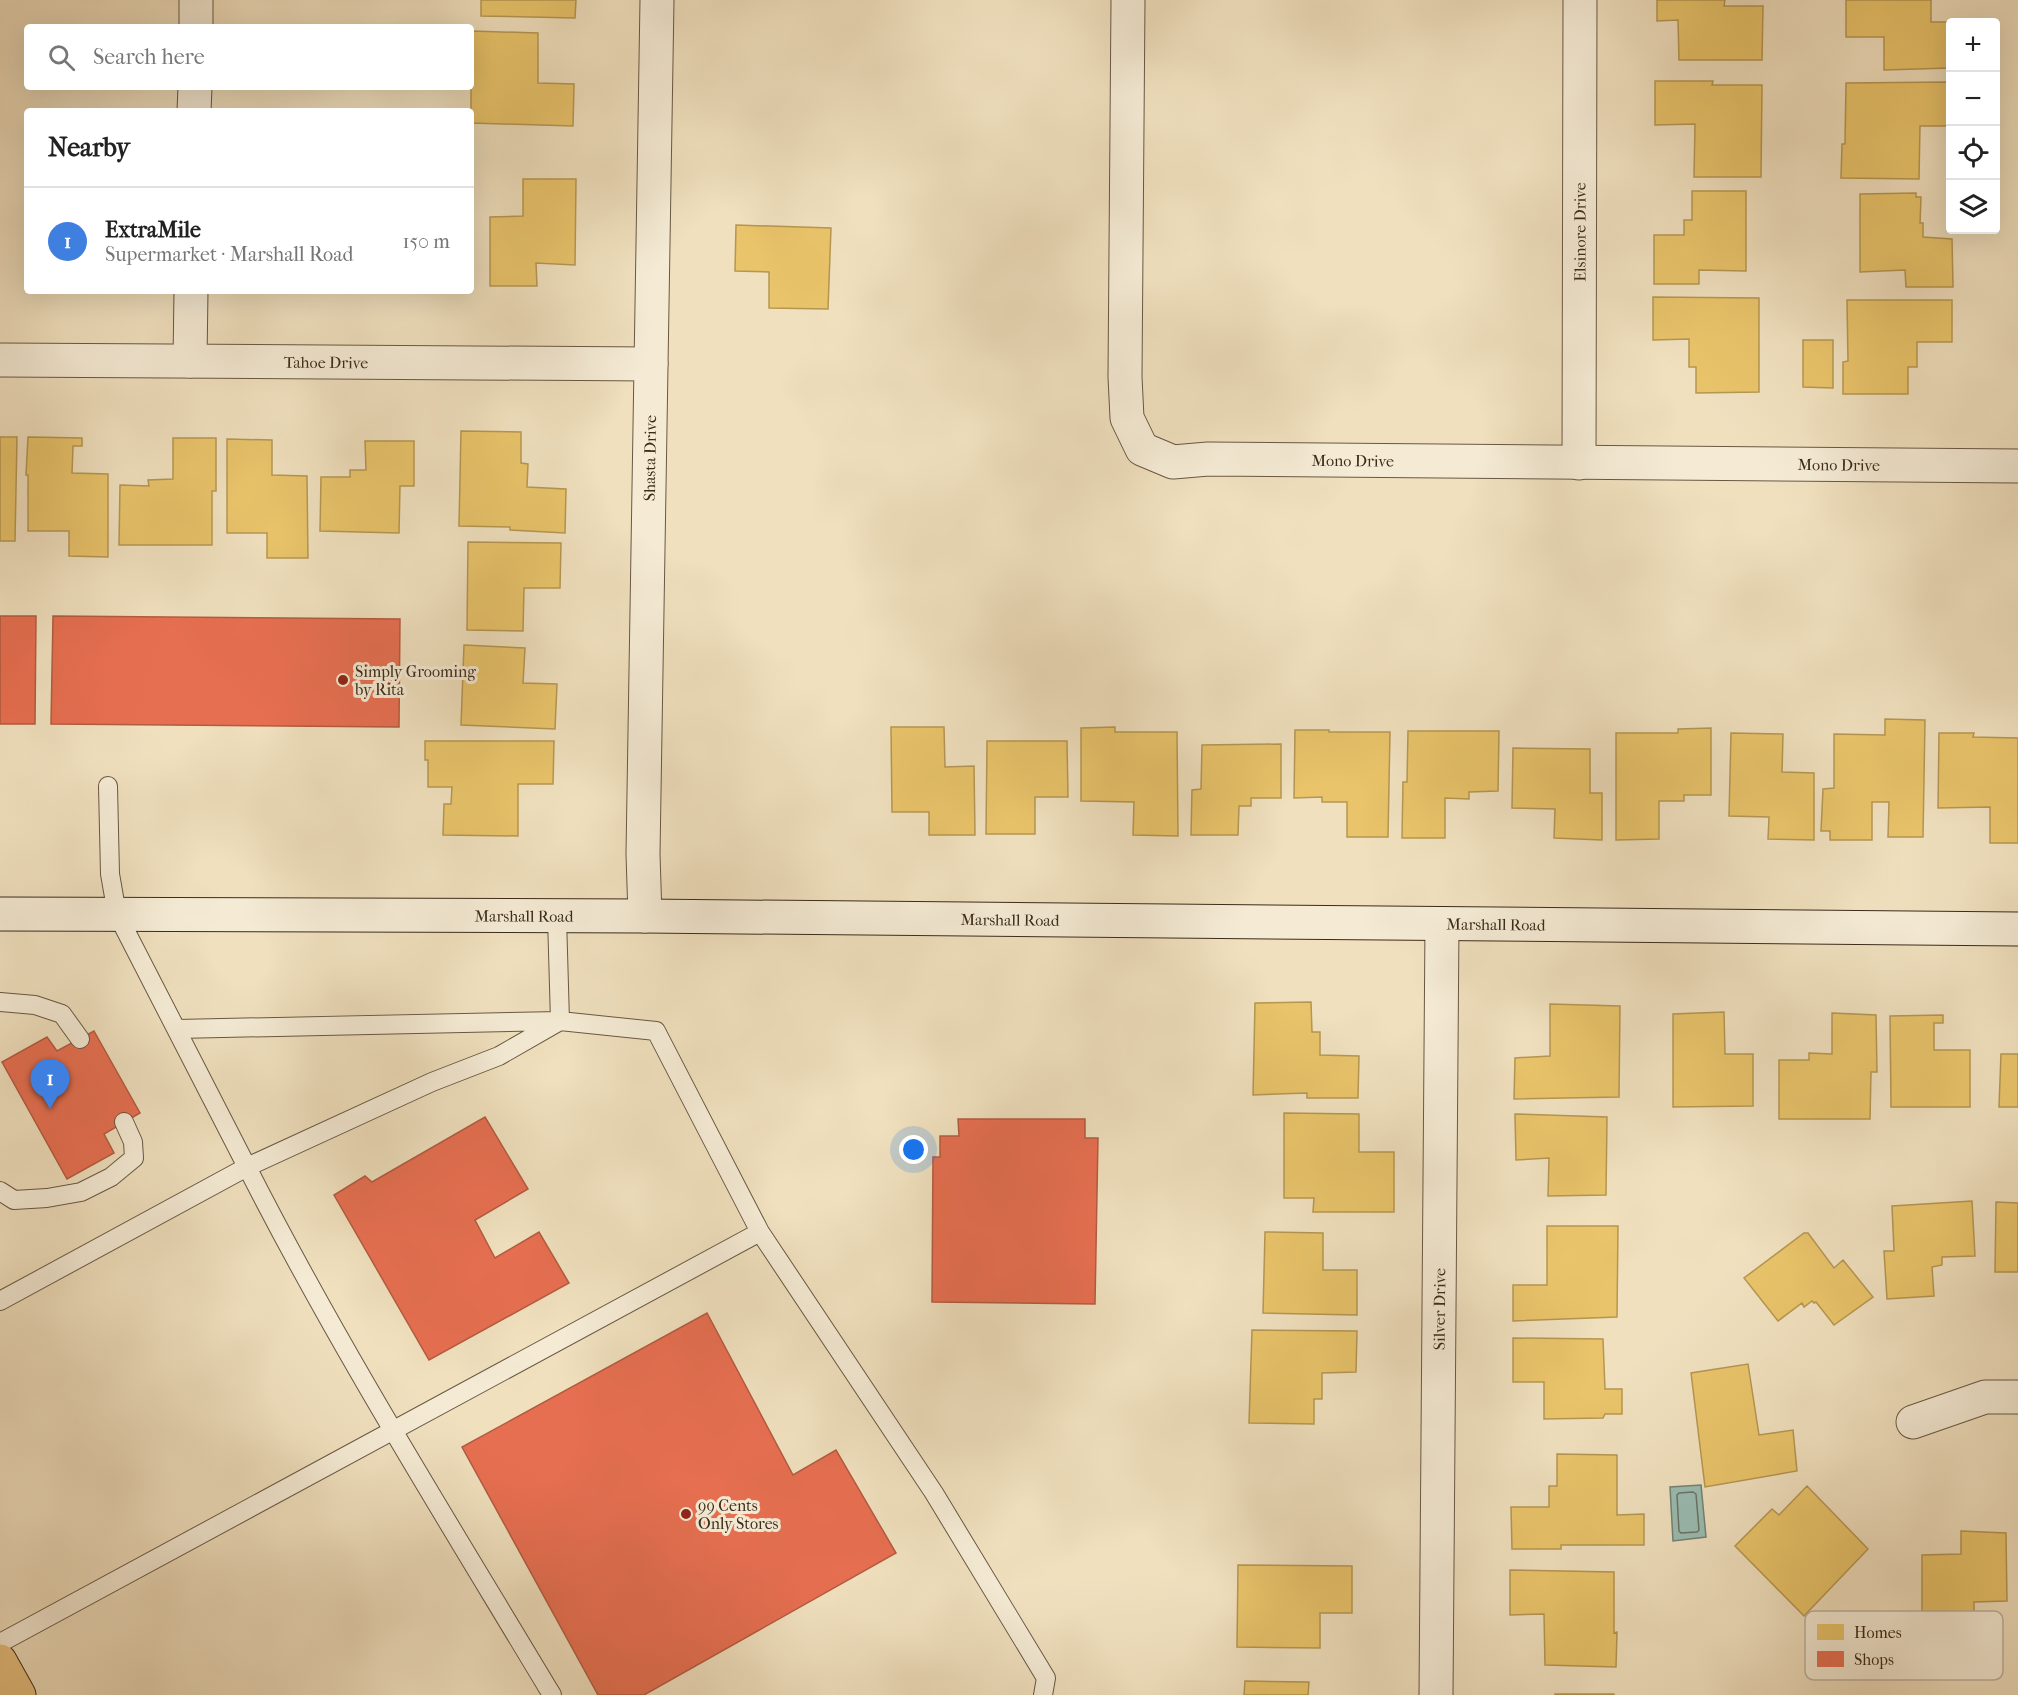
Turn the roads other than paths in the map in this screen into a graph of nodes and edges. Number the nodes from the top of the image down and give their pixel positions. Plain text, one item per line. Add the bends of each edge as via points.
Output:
1 (196, 0) edge
2 (657, 0) edge
3 (1128, 0) edge
4 (1580, 0) edge
5 (196, 24) edge
6 (195, 90) edge
7 (194, 108) edge
8 (191, 294) edge
9 (0, 360) edge
10 (190, 361) junction
11 (651, 364) junction
12 (1579, 463) junction
13 (2018, 466) edge
14 (108, 786) dead end
15 (0, 914) edge
16 (117, 914) junction
17 (645, 916) junction
18 (557, 917) junction
19 (1442, 924) junction
20 (2018, 929) edge
21 (0, 1002) edge
22 (560, 1021) junction
23 (177, 1029) junction
24 (80, 1039) dead end
25 (124, 1122) dead end
26 (247, 1167) junction
27 (0, 1191) edge
28 (760, 1232) junction
29 (0, 1301) edge
30 (2018, 1396) edge
31 (1913, 1422) dead end
32 (392, 1431) junction
33 (0, 1643) edge
34 (0, 1661) edge
35 (19, 1695) edge
36 (552, 1695) edge
37 (1043, 1695) edge
38 (1436, 1695) edge

1 - 5 street
2 - 11 street, Shasta Drive
3 - 12 street, Mono Drive via 1125,377 1127,418 1142,449 1173,462 1208,459
4 - 12 street, Elsinore Drive
6 - 7 street
8 - 10 street
9 - 10 street, Tahoe Drive
10 - 11 street, Tahoe Drive
11 - 17 street, Shasta Drive
12 - 13 street, Mono Drive
14 - 16 lane via 110,873
15 - 16 street, Marshall Road
16 - 18 street, Marshall Road
16 - 23 lane
17 - 18 street, Marshall Road
17 - 19 street, Marshall Road
18 - 22 lane
19 - 20 street, Marshall Road
19 - 38 street, Silver Drive
21 - 24 lane via 35,1005 62,1014
22 - 23 lane
22 - 26 lane via 499,1056 432,1082
22 - 28 lane via 656,1031
23 - 26 lane
25 - 27 lane via 133,1142 134,1158 111,1177 81,1192 47,1198 14,1200
26 - 29 lane
26 - 32 lane via 289,1251
28 - 32 lane
28 - 37 lane via 934,1493 1046,1678
30 - 31 street via 1985,1397
32 - 33 lane
32 - 36 lane
34 - 35 main road

